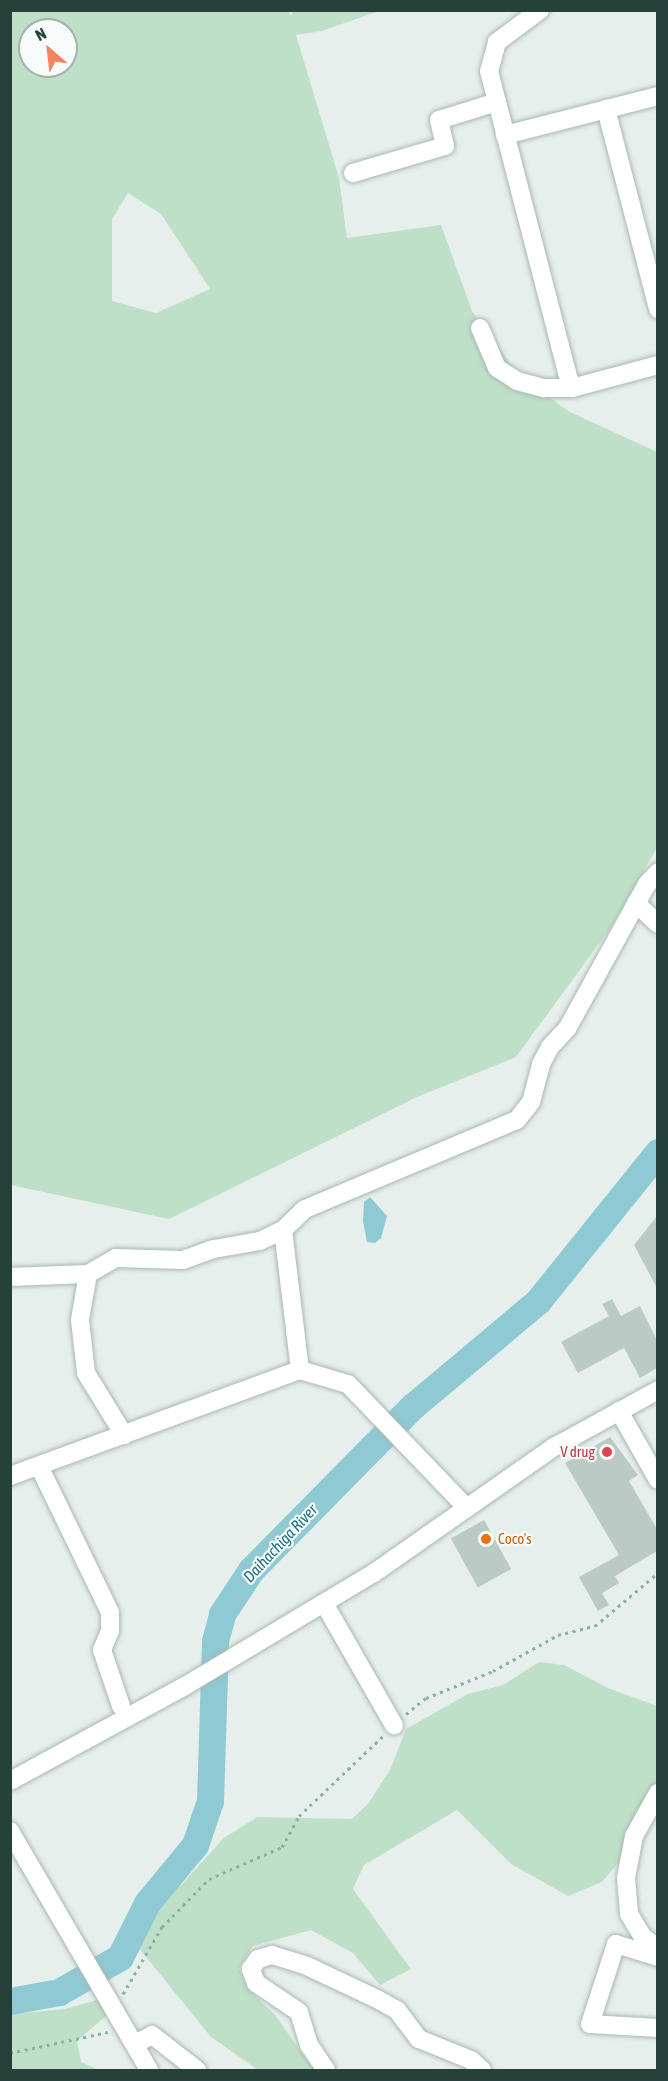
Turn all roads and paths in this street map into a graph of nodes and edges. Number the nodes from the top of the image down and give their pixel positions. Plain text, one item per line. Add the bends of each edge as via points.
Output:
1 (540, 10) edge
2 (657, 96) edge
3 (497, 102) junction
4 (606, 109) junction
5 (505, 135) junction
6 (353, 173) dead end
7 (657, 309) edge
8 (480, 327) dead end
9 (657, 365) edge
10 (572, 388) junction
11 (657, 872) edge
12 (636, 903) junction
13 (657, 924) edge
14 (283, 1230) junction
15 (88, 1274) junction
16 (10, 1277) edge
17 (300, 1370) junction
18 (657, 1390) edge
19 (619, 1411) junction
20 (124, 1435) junction
21 (39, 1466) junction
22 (10, 1476) edge
23 (657, 1480) edge
24 (467, 1508) junction
25 (657, 1574) edge
26 (324, 1603) junction
27 (121, 1706) dead end
28 (394, 1725) junction
29 (10, 1781) edge
30 (657, 1793) edge
31 (10, 1832) edge
32 (657, 1948) edge
33 (657, 1957) edge
34 (115, 2010) junction
35 (657, 2028) edge
36 (135, 2044) junction
37 (10, 2052) edge
38 (459, 2064) edge
39 (149, 2070) edge
40 (197, 2070) edge
41 (326, 2070) edge
42 (482, 2070) edge

1 - 3 street via 506,34 492,51 489,71
2 - 4 street
3 - 5 street
3 - 6 street via 439,120 444,146
4 - 5 street
4 - 7 street
5 - 10 street
8 - 10 street via 497,368 517,381 544,388
9 - 10 street
11 - 12 street
12 - 13 street
12 - 14 street via 567,1029 541,1064 531,1102 517,1120 305,1209
14 - 15 street via 260,1241 213,1249 183,1260 116,1258
14 - 17 street
15 - 16 street
15 - 20 street via 80,1320 86,1373
17 - 20 street
17 - 24 street via 348,1384
18 - 19 street
19 - 23 street
19 - 24 street via 554,1447
20 - 21 street
21 - 22 street
21 - 27 street via 110,1612 110,1631 102,1650
24 - 26 street
25 - 28 path via 594,1626 558,1635 493,1671 438,1692
26 - 28 street
26 - 29 street via 185,1686
28 - 34 path via 299,1816 282,1847 208,1879 162,1927
30 - 32 street via 634,1836 626,1878 629,1914 643,1937
31 - 34 street
33 - 35 street via 616,1944 590,2024
34 - 36 street
34 - 37 path via 107,2034
36 - 39 street
36 - 40 street via 152,2035
38 - 41 street via 418,2039 397,2010 345,1983 272,1955 258,1959 251,1969 256,1983 299,2012 309,2045
38 - 42 street via 471,2060

